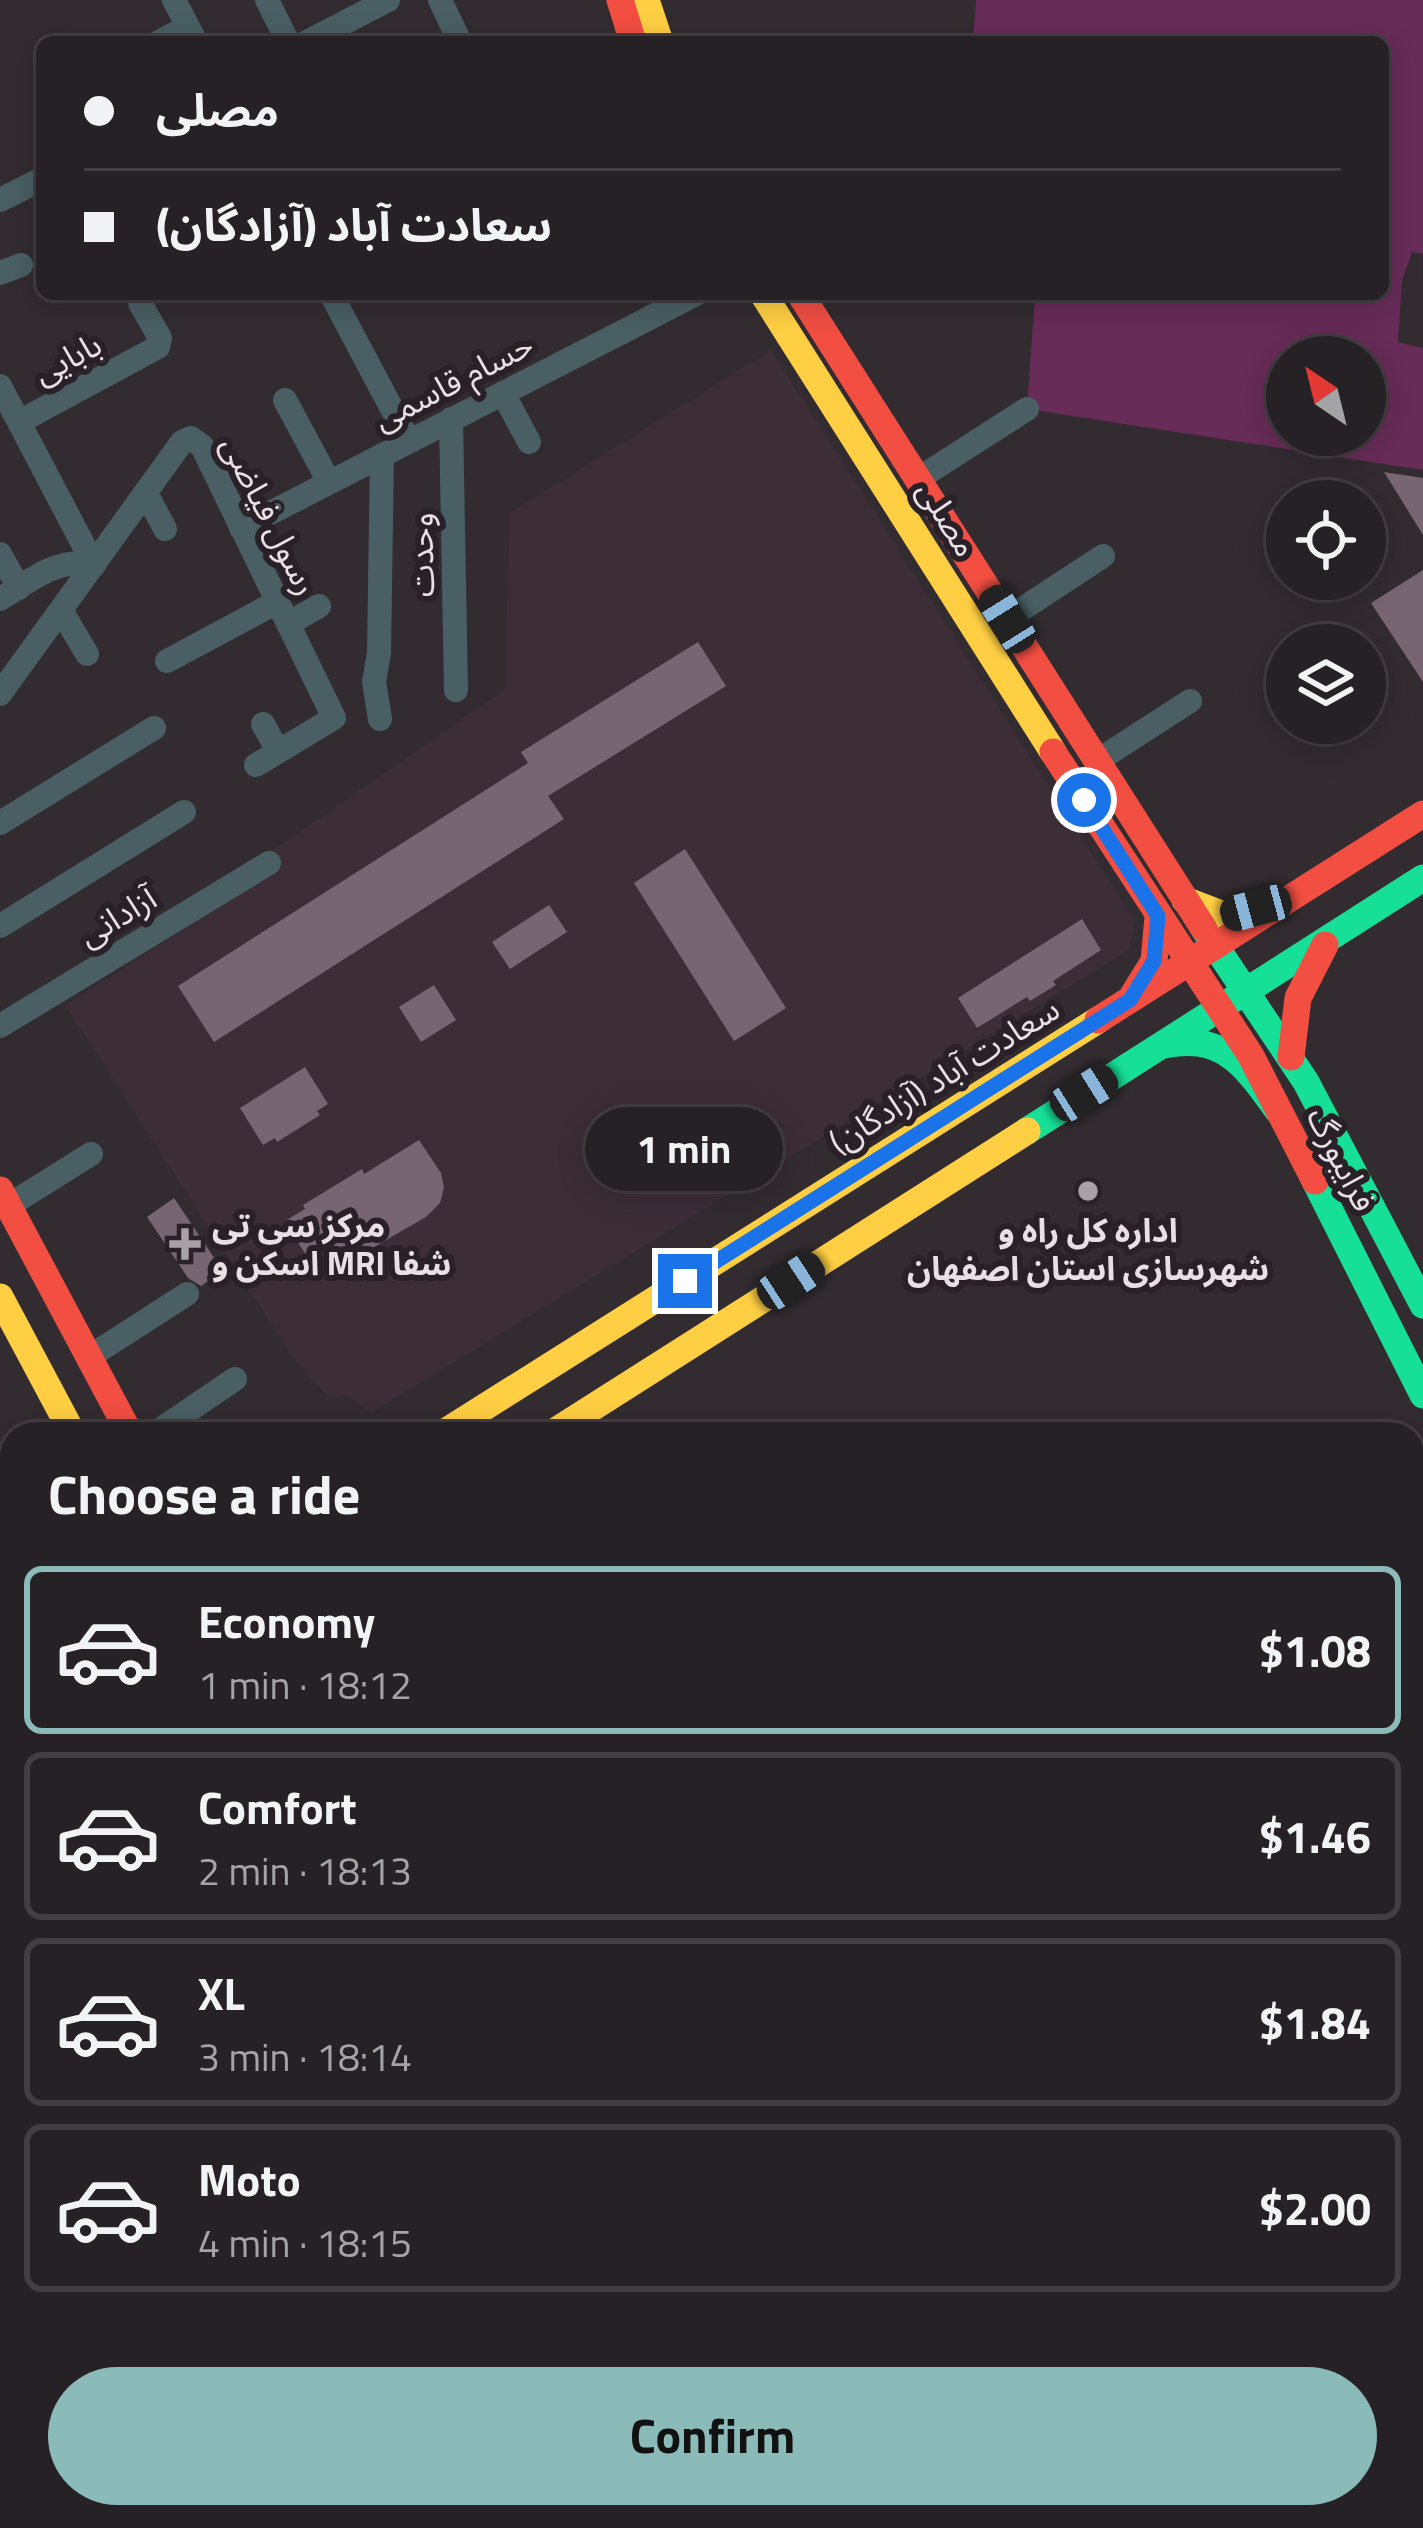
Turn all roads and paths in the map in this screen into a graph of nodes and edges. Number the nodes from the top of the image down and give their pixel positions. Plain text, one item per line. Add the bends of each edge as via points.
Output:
1 (174, 0) edge
2 (267, 0) edge
3 (388, 0) edge
4 (440, 0) edge
5 (620, 0) edge
6 (646, 0) edge
7 (351, 8) edge
8 (192, 34) edge
9 (285, 36) edge
10 (316, 36) edge
11 (457, 36) edge
12 (629, 36) edge
13 (658, 36) edge
14 (36, 181) edge
15 (1, 198) edge
16 (141, 300) edge
17 (334, 300) edge
18 (684, 300) edge
19 (767, 300) edge
20 (804, 300) edge
21 (0, 386) edge
22 (502, 393) junction
23 (286, 400) dead end
24 (1027, 409) dead end
25 (11, 417) edge
26 (451, 419) junction
27 (409, 440) junction
28 (529, 442) dead end
29 (382, 455) junction
30 (918, 479) junction
31 (329, 482) junction
32 (146, 493) junction
33 (242, 528) junction
34 (165, 530) dead end
35 (0, 554) edge
36 (1103, 556) dead end
37 (94, 566) junction
38 (988, 590) junction
39 (9, 593) edge
40 (319, 606) dead end
41 (961, 607) junction
42 (61, 610) junction
43 (283, 613) junction
44 (1007, 619) junction
45 (87, 654) dead end
46 (167, 661) dead end
47 (456, 690) dead end
48 (0, 694) edge
49 (1190, 701) dead end
50 (380, 719) dead end
51 (263, 724) dead end
52 (154, 728) dead end
53 (1097, 761) junction
54 (184, 812) dead end
55 (1423, 814) edge
56 (0, 823) edge
57 (269, 862) dead end
58 (1423, 878) edge
59 (1185, 900) junction
60 (1286, 900) junction
61 (1158, 916) junction
62 (0, 926) edge
63 (1330, 937) junction
64 (1214, 944) junction
65 (1188, 962) junction
66 (1246, 990) junction
67 (1130, 1000) junction
68 (1219, 1007) junction
69 (0, 1026) edge
70 (1155, 1048) junction
71 (1291, 1057) junction
72 (1278, 1111) junction
73 (91, 1154) dead end
74 (4, 1198) edge
75 (187, 1294) dead end
76 (0, 1297) edge
77 (58, 1300) junction
78 (1423, 1305) edge
79 (15, 1326) junction
80 (89, 1358) junction
81 (236, 1378) dead end
82 (1423, 1395) edge
83 (67, 1422) edge
84 (124, 1422) edge
85 (172, 1422) edge
86 (461, 1422) edge
87 (570, 1422) edge

1 - 8 street
2 - 9 street
3 - 7 street
4 - 11 street
5 - 12 main road
6 - 13 main road
7 - 10 street
14 - 15 street
16 - 25 street, بابایی via 158,346
17 - 27 street
18 - 22 street, حسام قاسمی
19 - 41 main road, مصلی
20 - 30 main road, مصلی
21 - 25 street
22 - 26 street, حسام قاسمی
22 - 28 street
23 - 31 street
24 - 30 street
25 - 37 street
26 - 27 street, حسام قاسمی
26 - 47 street, وحدت
27 - 29 street, حسام قاسمی
29 - 31 street, حسام قاسمی
29 - 50 street via 374,682
30 - 38 main road, مصلی
31 - 33 street, حسام قاسمی
32 - 33 street, رسول فیاضی via 191,438
32 - 34 street
32 - 37 street, رسول فیاضی
33 - 43 street, رسول فیاضی
35 - 39 street
36 - 44 street
37 - 39 street via 53,567
37 - 42 street, رسول فیاضی
38 - 41 main road
38 - 44 main road, مصلی
40 - 43 street
41 - 61 main road, مصلی
42 - 45 street
42 - 48 street, رسول فیاضی
43 - 46 street
43 - 51 street, رسول فیاضی via 334,718 267,758
44 - 53 main road, مصلی
49 - 53 street
52 - 56 street
53 - 59 main road, مصلی
54 - 62 street
55 - 60 main road, سعادت آباد (آزادگان)
57 - 69 street, آزادانی
58 - 63 main road
59 - 60 main road via 1227,916
59 - 64 main road, مصلی
60 - 64 main road, سعادت آباد (آزادگان)
61 - 65 main road, مصلی
61 - 67 main road via 1154,961
63 - 66 main road
63 - 71 main road via 1299,986
64 - 65 main road, سعادت آباد (آزادگان)
64 - 66 main road, فرایبورگ
65 - 67 main road, سعادت آباد (آزادگان)
65 - 68 main road, فرایبورگ
66 - 68 main road
66 - 71 main road, فرایبورگ
67 - 86 main road, سعادت آباد (آزادگان)
68 - 70 main road
68 - 72 main road, فرایبورگ
70 - 72 main road via 1201,1040 1230,1053
70 - 87 main road
71 - 78 main road, فرایبورگ
72 - 82 main road, فرایبورگ
73 - 74 street
74 - 77 main road
75 - 80 street
76 - 79 main road
77 - 79 main road
77 - 80 main road
79 - 83 main road
80 - 84 main road
81 - 85 street

